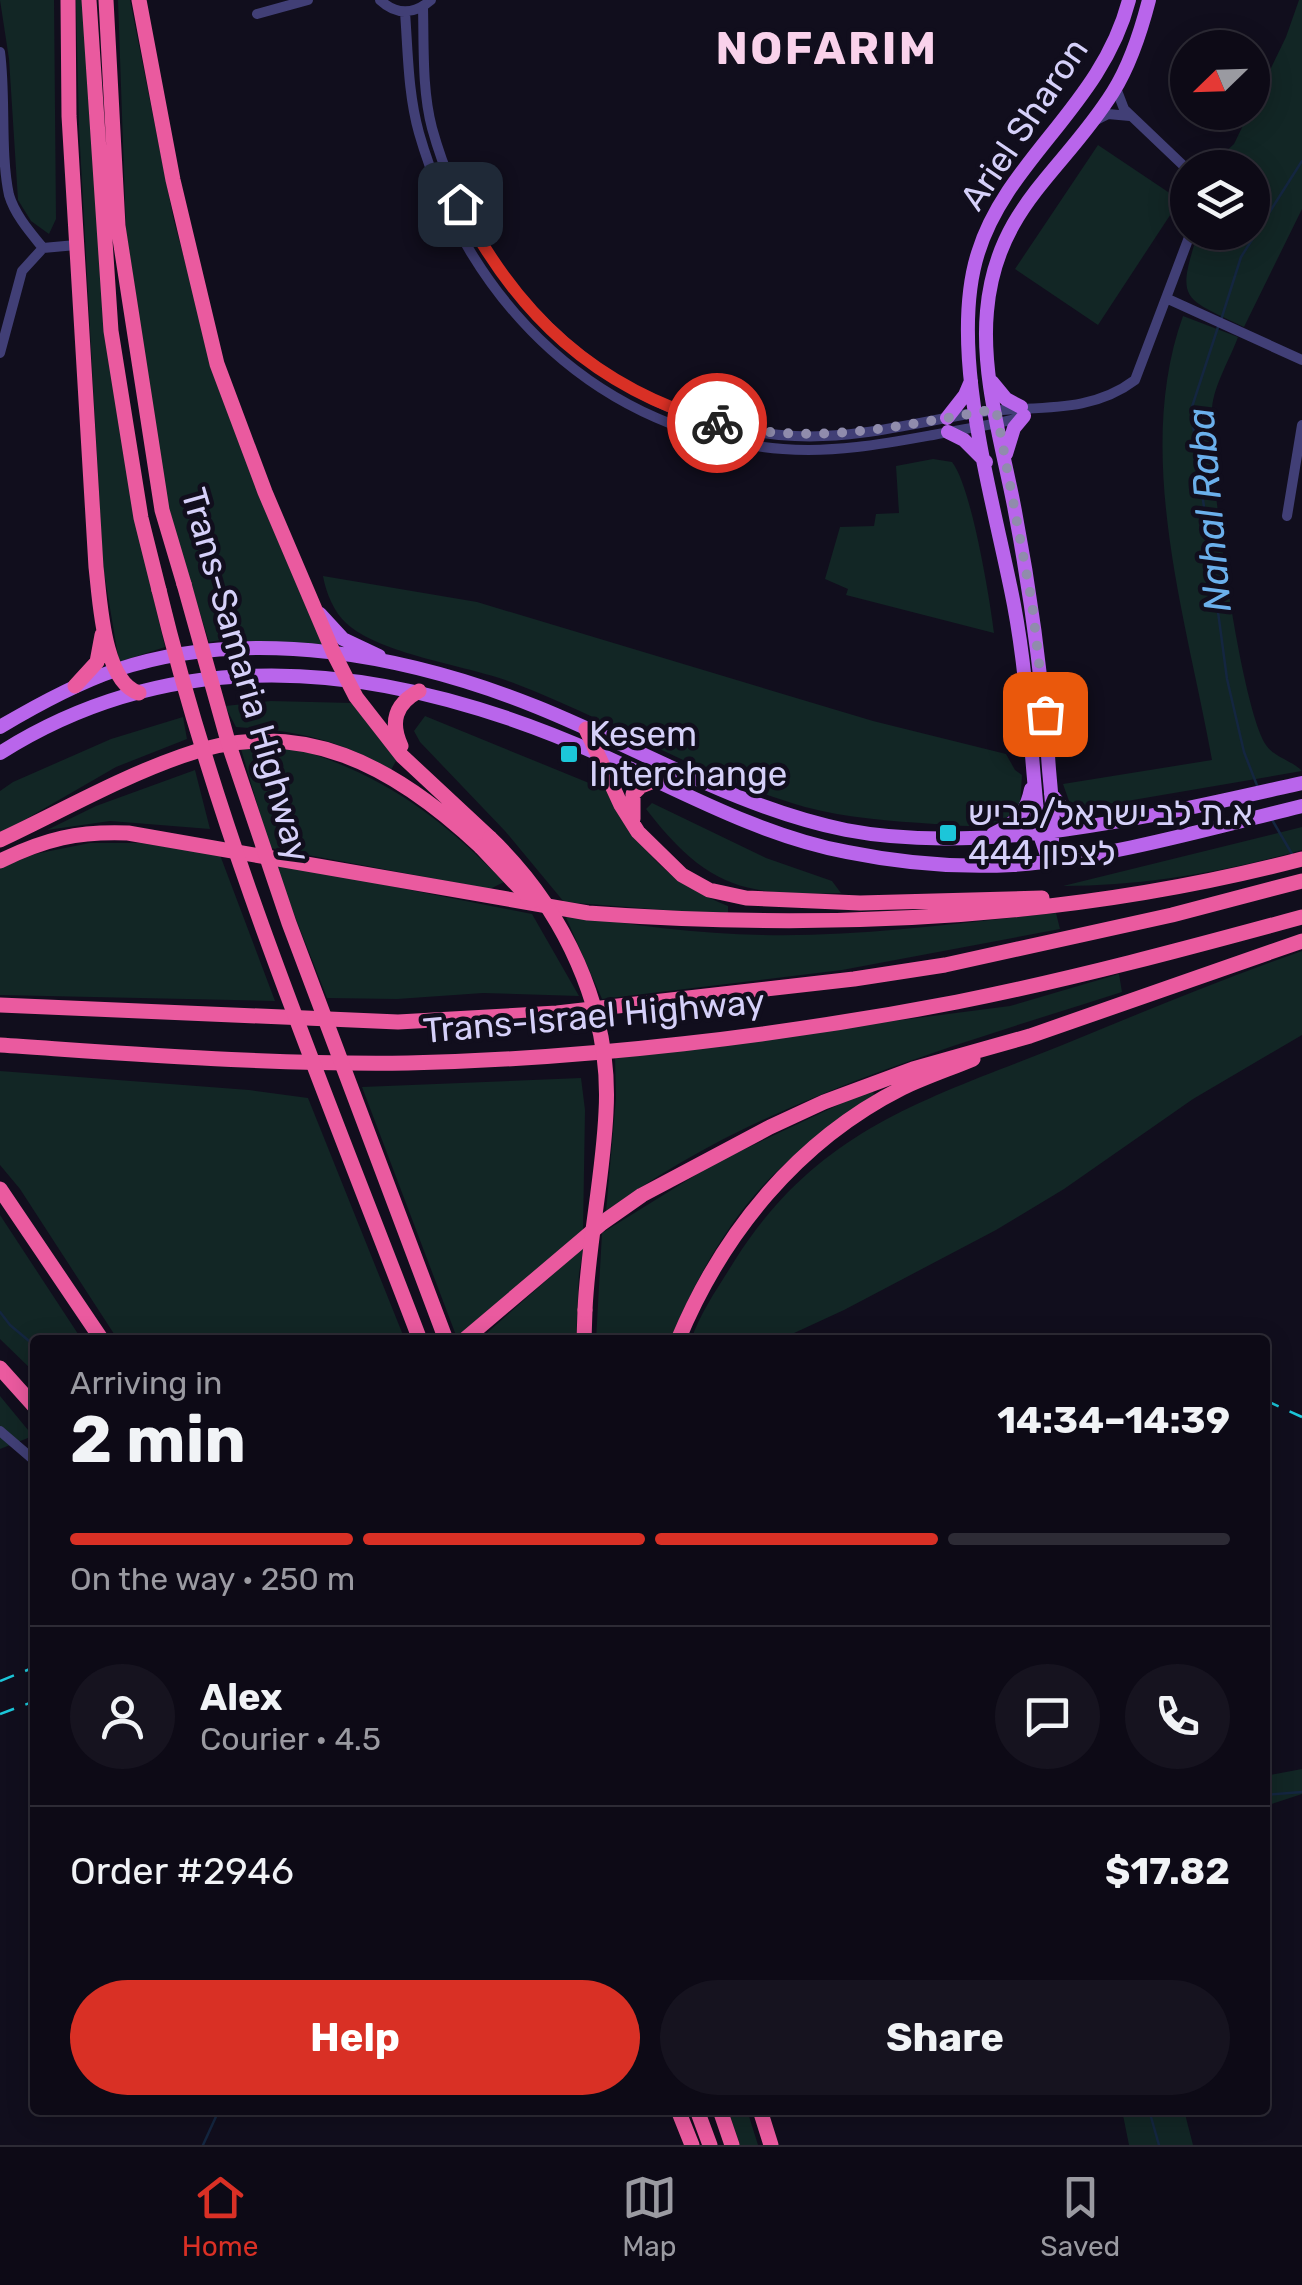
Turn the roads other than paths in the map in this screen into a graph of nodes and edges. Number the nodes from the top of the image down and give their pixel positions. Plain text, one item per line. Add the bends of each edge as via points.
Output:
1 (68, 0) edge
2 (89, 0) edge
3 (106, 0) edge
4 (138, 0) edge
5 (308, 0) edge
6 (380, 0) edge
7 (1129, 0) edge
8 (1149, 0) edge
9 (427, 4) edge
10 (404, 12) junction
11 (256, 14) dead end
12 (0, 52) edge
13 (1116, 88) junction
14 (1130, 116) junction
15 (1094, 121) junction
16 (1170, 153) edge
17 (76, 245) junction
18 (43, 248) junction
19 (1185, 250) edge
20 (1168, 299) junction
21 (0, 353) edge
22 (1302, 360) edge
23 (991, 380) junction
24 (971, 381) junction
25 (1028, 411) junction
26 (997, 416) junction
27 (978, 419) junction
28 (947, 425) junction
29 (1302, 425) edge
30 (1005, 459) junction
31 (986, 462) junction
32 (1288, 516) dead end
33 (314, 605) junction
34 (103, 620) junction
35 (334, 654) junction
36 (115, 670) junction
37 (422, 670) junction
38 (345, 677) junction
39 (75, 686) junction
40 (420, 691) junction
41 (139, 693) junction
42 (0, 726) edge
43 (586, 730) junction
44 (0, 754) edge
45 (599, 754) junction
46 (421, 774) junction
47 (1033, 778) junction
48 (656, 780) junction
49 (1302, 783) edge
50 (1051, 794) junction
51 (1302, 806) edge
52 (1093, 824) junction
53 (1047, 831) junction
54 (638, 832) junction
55 (987, 838) junction
56 (0, 840) edge
57 (486, 842) junction
58 (0, 861) edge
59 (1048, 861) junction
60 (1294, 861) edge
61 (1300, 881) edge
62 (1145, 891) junction
63 (1302, 917) edge
64 (1302, 942) edge
65 (0, 1005) edge
66 (1030, 1036) junction
67 (0, 1045) edge
68 (0, 1189) edge
69 (99, 1335) edge
70 (418, 1335) edge
71 (444, 1335) edge
72 (470, 1335) edge
73 (584, 1335) edge
74 (680, 1335) edge
75 (0, 1368) edge
76 (0, 1378) edge
77 (30, 1403) edge
78 (30, 1405) edge
79 (0, 1431) edge
80 (30, 1457) edge
81 (680, 2115) edge
82 (700, 2115) edge
83 (722, 2115) edge
84 (764, 2115) edge
85 (692, 2145) edge
86 (710, 2145) edge
87 (732, 2145) edge
88 (772, 2145) edge

1 - 17 highway
2 - 70 highway, Trans-Samaria Highway, bridge via 111,331 141,518 178,670 225,820
3 - 71 highway, Trans-Samaria Highway, bridge via 118,226 162,510 289,923
4 - 33 highway via 217,364
5 - 11 street
6 - 10 street
7 - 24 main road, Ariel Sharon via 1098,74 986,230 967,316
8 - 13 main road, Ariel Sharon
9 - 10 street
9 - 28 street via 432,126 460,204 526,307 582,359 684,414 722,425 780,434
10 - 28 street via 418,130 447,210 516,316 574,370 679,427 779,449 866,447
12 - 18 street via 9,195
13 - 14 street
13 - 15 main road, Ariel Sharon
14 - 15 street via 1108,114
14 - 16 street
15 - 23 main road, Ariel Sharon via 1033,192 1004,238 986,316
17 - 18 street
17 - 34 highway
18 - 21 street via 22,271
19 - 20 street
20 - 22 street
20 - 25 street via 1135,380 1100,400
23 - 25 main road
23 - 26 main road, Ariel Sharon
24 - 27 main road, Ariel Sharon
24 - 28 main road
25 - 26 street
25 - 30 main road via 1014,428
26 - 27 street
26 - 30 main road, Ariel Sharon
27 - 28 street
27 - 31 main road, Ariel Sharon
28 - 31 main road
29 - 32 street
30 - 50 main road, Ariel Sharon via 1038,639
31 - 47 main road, Ariel Sharon via 1015,606
33 - 35 highway
33 - 37 main road via 352,645
34 - 36 highway
34 - 39 highway via 97,662
35 - 36 main road via 215,649
35 - 37 main road
35 - 38 highway
36 - 39 main road
36 - 41 highway
37 - 43 main road via 508,696
38 - 40 main road
38 - 41 main road via 196,678
38 - 46 highway
39 - 42 main road
40 - 45 main road
40 - 46 highway via 401,703 394,719 399,742
41 - 44 main road via 60,721
43 - 45 highway
43 - 55 main road via 808,821 906,838
45 - 48 main road
45 - 54 highway
46 - 57 highway
47 - 53 main road, Ariel Sharon
47 - 55 main road via 1018,820
48 - 54 highway via 632,794
48 - 59 main road via 762,828 842,852 952,865
49 - 52 main road
50 - 52 main road via 1075,819
50 - 53 main road, Ariel Sharon
51 - 59 main road
52 - 53 main road
53 - 55 main road
53 - 59 main road, Ariel Sharon
54 - 62 highway via 682,875 746,898 918,903
56 - 57 highway via 185,754 284,743 338,752 377,768
57 - 73 highway, bridge via 532,884 552,914 590,996 600,1036 606,1123
58 - 62 highway via 70,834 128,833 588,913 780,922 942,918
60 - 62 highway
61 - 65 highway, Trans-Israel Highway via 946,965 557,1013 398,1022
63 - 67 highway, Trans-Israel Highway via 955,1002 677,1046 410,1063 242,1062
64 - 66 highway
66 - 72 highway via 824,1102 698,1164 602,1223
66 - 74 highway via 903,1088 803,1158 750,1211
68 - 69 highway
75 - 77 highway
76 - 78 highway
79 - 80 street
81 - 85 highway
82 - 86 highway
83 - 87 highway
84 - 88 highway

